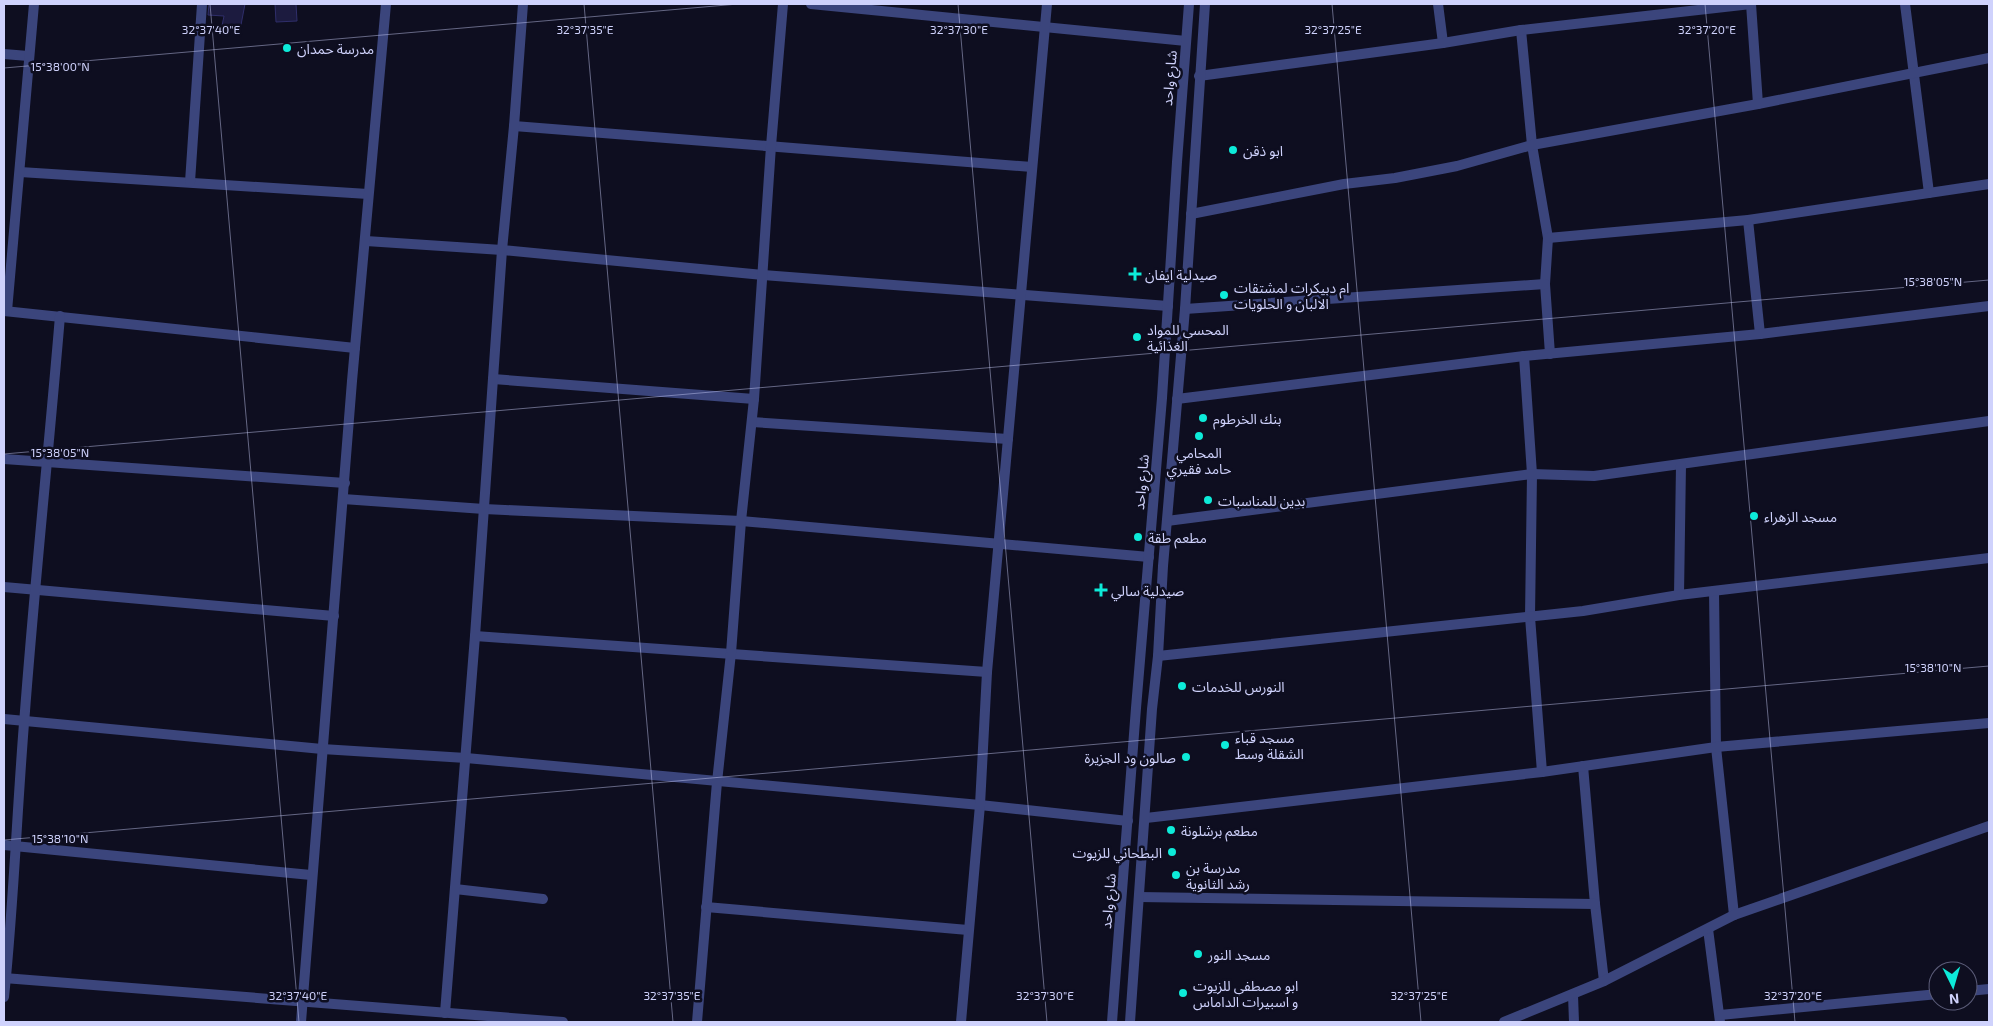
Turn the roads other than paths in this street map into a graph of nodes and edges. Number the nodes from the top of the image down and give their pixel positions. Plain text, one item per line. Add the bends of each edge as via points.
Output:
1 (34, 4) edge
2 (202, 4) edge
3 (386, 4) edge
4 (523, 4) edge
5 (783, 4) edge
6 (811, 4) edge
7 (1048, 4) edge
8 (1189, 4) edge
9 (1205, 4) edge
10 (1438, 4) edge
11 (1751, 4) edge
12 (1905, 4) edge
13 (1046, 26) junction
14 (1521, 30) junction
15 (1186, 41) junction
16 (1443, 43) junction
17 (4, 54) edge
18 (28, 56) junction
19 (1989, 58) edge
20 (1913, 74) junction
21 (1200, 76) junction
22 (1758, 104) junction
23 (514, 126) junction
24 (1532, 145) junction
25 (770, 146) junction
26 (1177, 162) junction
27 (1194, 163) junction
28 (1032, 166) junction
29 (20, 172) junction
30 (190, 182) junction
31 (1989, 184) edge
32 (1929, 193) junction
33 (368, 194) junction
34 (1190, 214) junction
35 (1748, 220) junction
36 (1548, 238) junction
37 (366, 241) junction
38 (502, 250) junction
39 (763, 275) junction
40 (1545, 284) junction
41 (1022, 295) junction
42 (1168, 306) junction
43 (1989, 306) edge
44 (1186, 309) junction
45 (5, 311) edge
46 (60, 316) junction
47 (1760, 334) junction
48 (355, 348) junction
49 (1550, 354) junction
50 (1524, 356) junction
51 (493, 379) junction
52 (754, 399) junction
53 (1178, 400) junction
54 (1989, 421) edge
55 (752, 422) junction
56 (1008, 439) junction
57 (4, 459) edge
58 (48, 463) junction
59 (1681, 465) junction
60 (1532, 474) junction
61 (345, 484) junction
62 (343, 499) junction
63 (484, 509) junction
64 (741, 521) junction
65 (1166, 521) junction
66 (1000, 544) junction
67 (1149, 557) junction
68 (1989, 558) edge
69 (4, 587) edge
70 (34, 588) junction
71 (1714, 591) junction
72 (1679, 595) junction
73 (334, 616) junction
74 (1530, 617) junction
75 (476, 636) junction
76 (731, 653) junction
77 (1158, 656) junction
78 (987, 672) junction
79 (1136, 708) junction
80 (1152, 709) junction
81 (4, 719) edge
82 (24, 720) junction
83 (1989, 723) edge
84 (1716, 747) junction
85 (322, 749) junction
86 (466, 758) junction
87 (1583, 766) junction
88 (1542, 772) junction
89 (1132, 776) junction
90 (1148, 777) junction
91 (717, 782) junction
92 (980, 805) junction
93 (1146, 818) junction
94 (1128, 820) junction
95 (1989, 826) edge
96 (4, 845) edge
97 (17, 846) junction
98 (311, 874) junction
99 (455, 889) junction
100 (1139, 897) junction
101 (543, 899) dead end
102 (1594, 904) junction
103 (706, 907) junction
104 (1734, 915) junction
105 (1708, 929) junction
106 (968, 930) junction
107 (5, 978) edge
108 (1604, 981) junction
109 (1573, 995) junction
110 (1928, 995) edge
111 (4, 998) edge
112 (302, 1001) junction
113 (445, 1013) junction
114 (1720, 1019) edge
115 (300, 1022) edge
116 (563, 1022) edge
117 (697, 1022) edge
118 (961, 1022) edge
119 (1112, 1022) edge
120 (1130, 1022) edge
121 (1504, 1022) edge
122 (1574, 1022) edge

1 - 18 street
2 - 30 street
3 - 33 street
4 - 23 street
5 - 25 street
6 - 13 street
7 - 13 street
8 - 15 street, شارع واحد
9 - 21 street, شارع واحد
10 - 16 street
11 - 14 street
11 - 22 street
12 - 20 street
13 - 15 street
13 - 28 street
14 - 16 street
14 - 24 street
15 - 26 street, شارع واحد
16 - 21 street
17 - 18 street
18 - 29 street
19 - 20 street
20 - 22 street
20 - 32 street
21 - 27 street, شارع واحد
22 - 24 street
23 - 25 street
23 - 38 street
24 - 34 street via 1457,166
24 - 36 street
25 - 28 street
25 - 39 street
26 - 27 street
26 - 42 street, شارع واحد
27 - 34 street, شارع واحد
28 - 41 street
29 - 30 street
29 - 45 street
30 - 33 street
31 - 32 street
32 - 35 street
33 - 37 street
34 - 44 street, شارع واحد
35 - 36 street
35 - 47 street
36 - 40 street
37 - 38 street
37 - 48 street
38 - 39 street
38 - 51 street
39 - 41 street
39 - 52 street
40 - 44 street
40 - 49 street
41 - 42 street
41 - 56 street
42 - 67 street, شارع واحد
43 - 47 street
44 - 53 street, شارع واحد
45 - 46 street
46 - 48 street
46 - 58 street
47 - 49 street
48 - 61 street
49 - 50 street
50 - 53 street
50 - 60 street
51 - 52 street
51 - 63 street
52 - 55 street
53 - 65 street, شارع واحد
54 - 59 street
55 - 56 street
55 - 64 street
56 - 66 street
57 - 58 street
58 - 61 street
58 - 70 street
59 - 60 street via 1594,476
59 - 72 street
60 - 65 street
60 - 74 street
61 - 62 street
62 - 63 street
62 - 73 street
63 - 64 street
63 - 75 street
64 - 66 street
64 - 76 street
65 - 77 street, شارع واحد
66 - 67 street
66 - 78 street
67 - 79 street, شارع واحد
68 - 71 street
69 - 70 street
70 - 73 street
70 - 82 street
71 - 72 street
71 - 84 street
72 - 74 street
73 - 85 street
74 - 77 street
74 - 88 street
75 - 76 street
75 - 86 street
76 - 78 street
76 - 91 street
77 - 80 street, شارع واحد
78 - 92 street
79 - 80 street
79 - 89 street, شارع واحد
80 - 90 street, شارع واحد
81 - 82 street
82 - 85 street
82 - 97 street
83 - 84 street
84 - 87 street
84 - 104 street
85 - 86 street
85 - 98 street
86 - 91 street
86 - 99 street
87 - 88 street
87 - 102 street
88 - 93 street
89 - 90 street
89 - 94 street, شارع واحد
90 - 93 street, شارع واحد
91 - 92 street
91 - 103 street
92 - 94 street
92 - 106 street
93 - 100 street, شارع واحد
94 - 119 street, شارع واحد
95 - 104 street
96 - 97 street
97 - 98 street
97 - 107 street
98 - 112 street
99 - 101 street
99 - 113 street
100 - 102 street
100 - 120 street, شارع واحد
102 - 108 street
103 - 106 street
103 - 117 street
104 - 105 street
105 - 108 street
105 - 114 street
106 - 118 street
107 - 111 street
107 - 112 street
108 - 109 street
109 - 121 street
109 - 122 street
110 - 114 street
112 - 113 street
112 - 115 street
113 - 116 street

